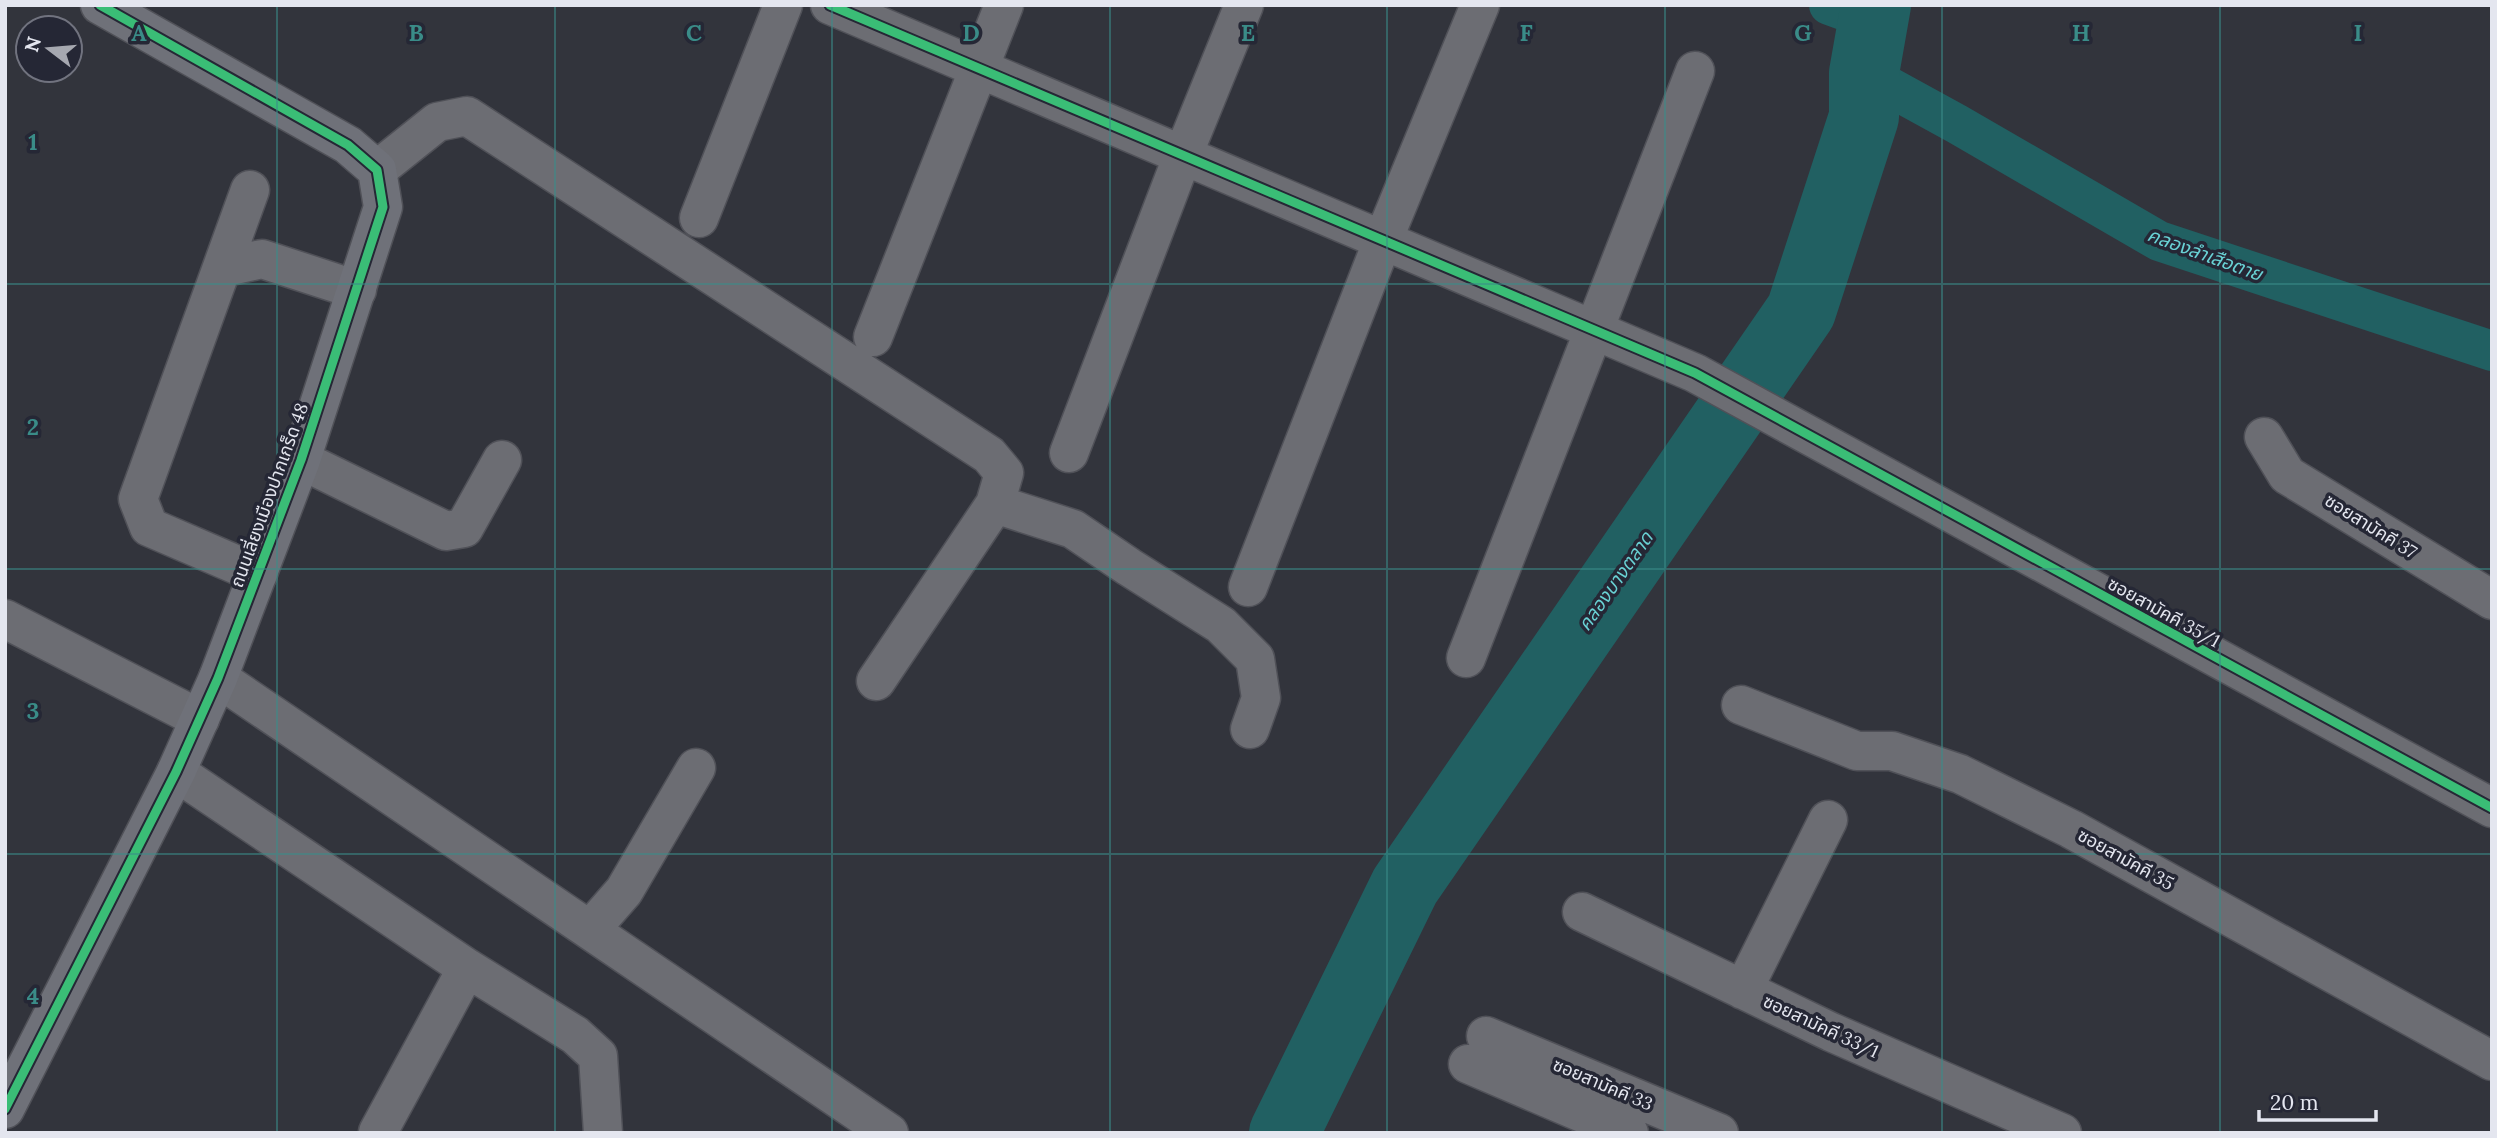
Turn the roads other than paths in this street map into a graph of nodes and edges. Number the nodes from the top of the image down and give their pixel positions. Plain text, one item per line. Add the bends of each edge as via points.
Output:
1 (100, 5) edge
2 (783, 5) edge
3 (830, 5) edge
4 (1004, 5) edge
5 (1244, 5) edge
6 (1480, 5) edge
7 (979, 69) junction
8 (1695, 71) dead end
9 (1183, 155) junction
10 (377, 170) junction
11 (250, 190) dead end
12 (699, 218) dead end
13 (1383, 240) junction
14 (222, 268) junction
15 (357, 290) junction
16 (1595, 330) junction
17 (873, 337) dead end
18 (2264, 437) dead end
19 (1069, 453) dead end
20 (302, 460) junction
21 (502, 460) dead end
22 (995, 504) junction
23 (258, 574) junction
24 (1248, 587) dead end
25 (2492, 600) edge
26 (5, 619) edge
27 (1466, 658) dead end
28 (218, 678) junction
29 (876, 681) dead end
30 (1741, 705) dead end
31 (200, 719) junction
32 (1250, 729) dead end
33 (696, 768) dead end
34 (176, 772) junction
35 (2492, 808) edge
36 (1828, 820) dead end
37 (1582, 912) dead end
38 (590, 930) junction
39 (467, 968) junction
40 (1743, 990) junction
41 (2492, 1061) edge
42 (5, 1109) edge
43 (377, 1132) edge
44 (603, 1133) edge
45 (889, 1133) edge
46 (1629, 1133) edge
47 (1719, 1133) edge
48 (2062, 1133) edge

1 - 10 street via 348,145
2 - 12 street
3 - 7 street, ซอยสามัคคี 35/1
4 - 7 street
5 - 9 street
6 - 13 street
7 - 9 street, ซอยสามัคคี 35/1
7 - 17 street
8 - 16 street
9 - 13 street, ซอยสามัคคี 35/1
9 - 19 street
10 - 15 street, ถนนเลี่ยงเมืองปากเกร็ด 48 via 383,207
10 - 22 street via 437,122 467,116 989,455 1004,473
11 - 14 street
13 - 16 street, ซอยสามัคคี 35/1
13 - 24 street
14 - 15 street via 262,259
14 - 23 street via 138,499 149,527
15 - 20 street, ถนนเลี่ยงเมืองปากเกร็ด 48
16 - 27 street
16 - 35 street, ซอยสามัคคี 35/1 via 1695,373
18 - 25 street, ซอยสามัคคี 37 via 2287,475
20 - 21 street via 446,531 464,528
20 - 23 street, ถนนเลี่ยงเมืองปากเกร็ด 48
22 - 29 street
22 - 32 street via 1073,529 1221,625 1255,659 1261,698
23 - 28 street, ถนนเลี่ยงเมืองปากเกร็ด 48
26 - 31 street
28 - 31 street, ถนนเลี่ยงเมืองปากเกร็ด 48
28 - 38 street
30 - 41 street, ซอยสามัคคี 35 via 1857,751 1892,751 1960,774 2071,828
31 - 34 street, ถนนเลี่ยงเมืองปากเกร็ด 48
33 - 38 street via 624,891
34 - 39 street
34 - 42 street, ถนนเลี่ยงเมืองปากเกร็ด 48
36 - 40 street
37 - 40 street, ซอยสามัคคี 33/1
38 - 45 street
39 - 43 street
39 - 44 street via 575,1035 598,1056
40 - 48 street, ซอยสามัคคี 33/1
46 - 47 street, ซอยสามัคคี 33 via 1477,1050

